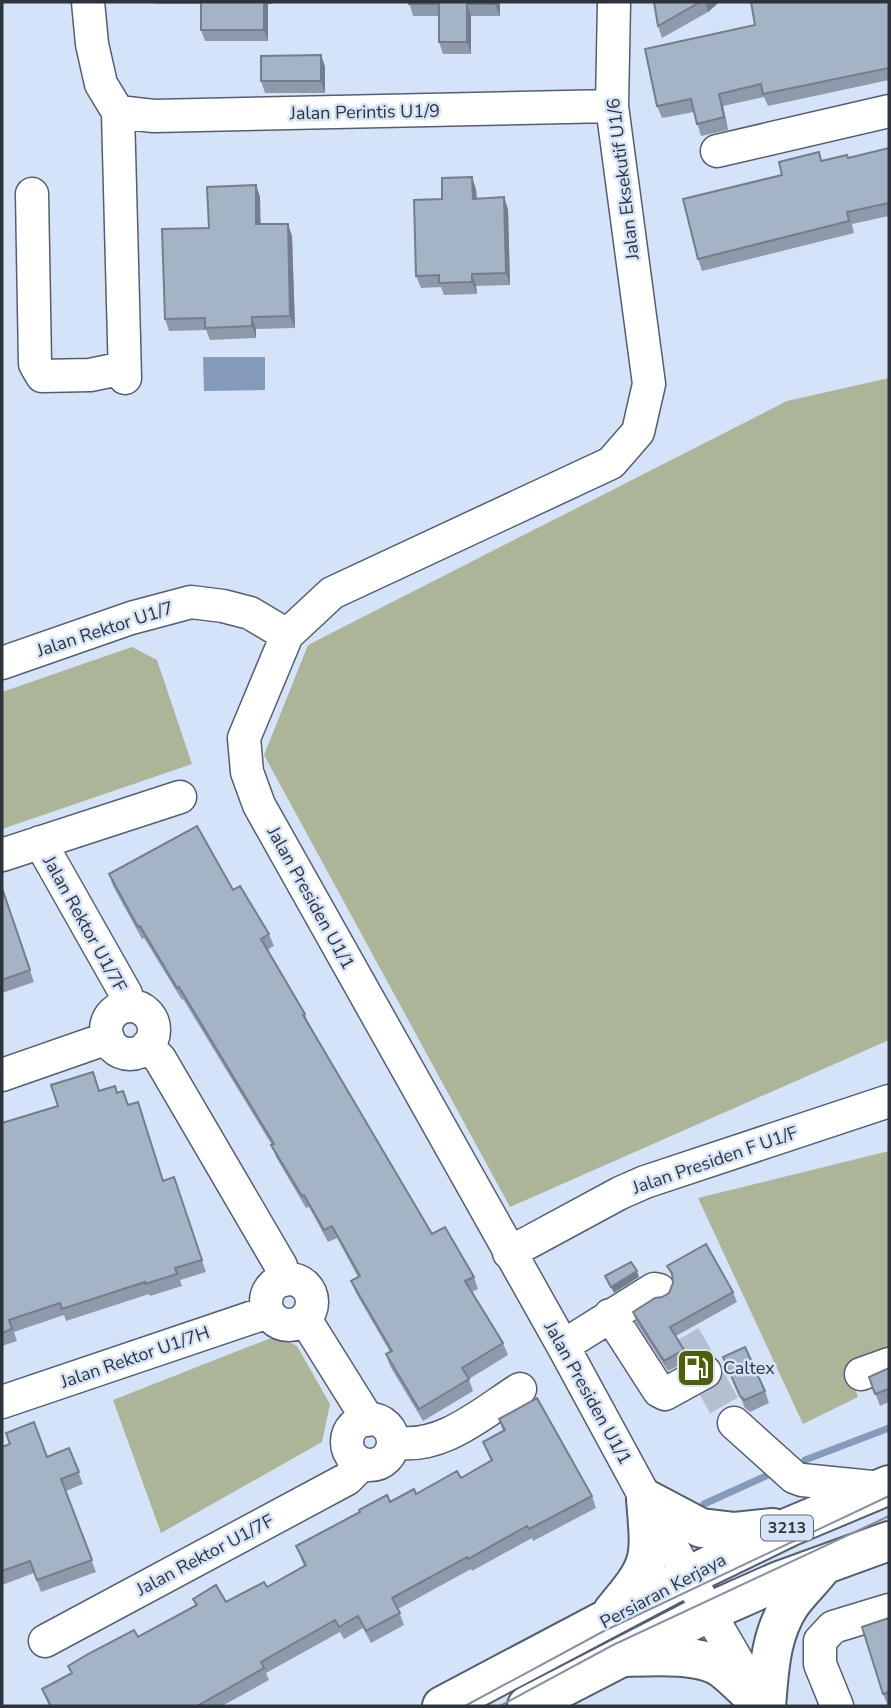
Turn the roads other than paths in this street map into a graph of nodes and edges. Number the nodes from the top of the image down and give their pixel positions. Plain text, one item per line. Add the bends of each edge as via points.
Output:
1 (88, 2) edge
2 (614, 2) edge
3 (612, 106) junction
4 (889, 111) edge
5 (118, 112) junction
6 (717, 151) dead end
7 (32, 194) dead end
8 (641, 314) joint
9 (287, 635) junction
10 (2, 663) edge
11 (180, 797) dead end
12 (40, 842) junction
13 (2, 855) edge
14 (128, 1006) junction
15 (108, 1038) junction
16 (148, 1046) junction
17 (2, 1075) edge
18 (889, 1101) edge
19 (509, 1253) junction
20 (284, 1280) junction
21 (659, 1290) dead end
22 (268, 1312) junction
23 (610, 1315) junction
24 (305, 1319) junction
25 (563, 1346) junction
26 (705, 1372) dead end
27 (520, 1389) dead end
28 (2, 1402) edge
29 (368, 1420) junction
30 (734, 1423) tunnel mouth
31 (393, 1442) junction
32 (362, 1464) junction
33 (885, 1487) edge
34 (646, 1499) junction
35 (789, 1527) junction
36 (889, 1541) edge
37 (826, 1563) junction
38 (688, 1576) junction
39 (889, 1610) edge
40 (709, 1612) junction
41 (602, 1623) junction
42 (45, 1641) dead end
43 (617, 1658) junction
44 (442, 1706) edge
45 (527, 1706) edge
46 (764, 1706) edge
47 (837, 1706) edge

1 - 5 street via 101,84
2 - 3 street, Jalan Eksekutif U1/6
3 - 5 street, Jalan Perintis U1/9 via 155,116
3 - 8 street, Jalan Eksekutif U1/6
4 - 6 street
5 - 7 street via 124,373 43,376 36,364
8 - 9 street, Jalan Presiden U1/1 via 649,384 638,432 611,463 332,593
9 - 10 street, Jalan Rektor U1/7 via 250,613 191,602
9 - 19 street, Jalan Presiden U1/1 via 244,738 247,772 259,806
11 - 12 street
12 - 13 street
12 - 14 street, Jalan Rektor U1/7F via 126,994
14 - 15 street via 110,1017
14 - 16 street via 142,1009 152,1019 154,1034
15 - 16 street via 125,1053
15 - 17 street
16 - 20 street via 160,1059 281,1266
18 - 19 street, Jalan Presiden F U1/F via 645,1182
19 - 25 street, Jalan Presiden U1/1
20 - 22 street via 269,1292
20 - 24 street via 299,1282 309,1292 312,1306
21 - 23 street
22 - 24 street via 285,1325
22 - 28 street, Jalan Rektor U1/7H
23 - 25 street
23 - 26 street via 659,1391 665,1394
24 - 29 street
25 - 34 street, Jalan Presiden U1/1
27 - 31 street via 450,1434 409,1445
29 - 31 street via 383,1423
29 - 32 street via 354,1425 348,1439 350,1454
30 - 33 street via 794,1477
31 - 32 street via 383,1461
32 - 42 street, Jalan Rektor U1/7F via 347,1479
33 - 35 main road, Persiaran Kerjaya / 3213
34 - 35 main road via 701,1528 735,1532
34 - 38 street, Jalan Presiden U1/1
34 - 41 main road via 650,1544 646,1565 640,1579
35 - 38 main road, Persiaran Kerjaya / 3213
36 - 37 main road, 3213
37 - 40 main road, 3213
37 - 46 main road via 782,1620 772,1650
38 - 40 street, Jalan Presiden U1/1
38 - 41 main road, Persiaran Kerjaya / 3213
39 - 47 street via 833,1627 820,1641 820,1664
40 - 43 main road, 3213
40 - 46 street, Jalan Presiden U1/1
41 - 44 main road, Persiaran Kerjaya / 3213
43 - 45 main road, 3213
43 - 46 main road via 680,1658 721,1667

